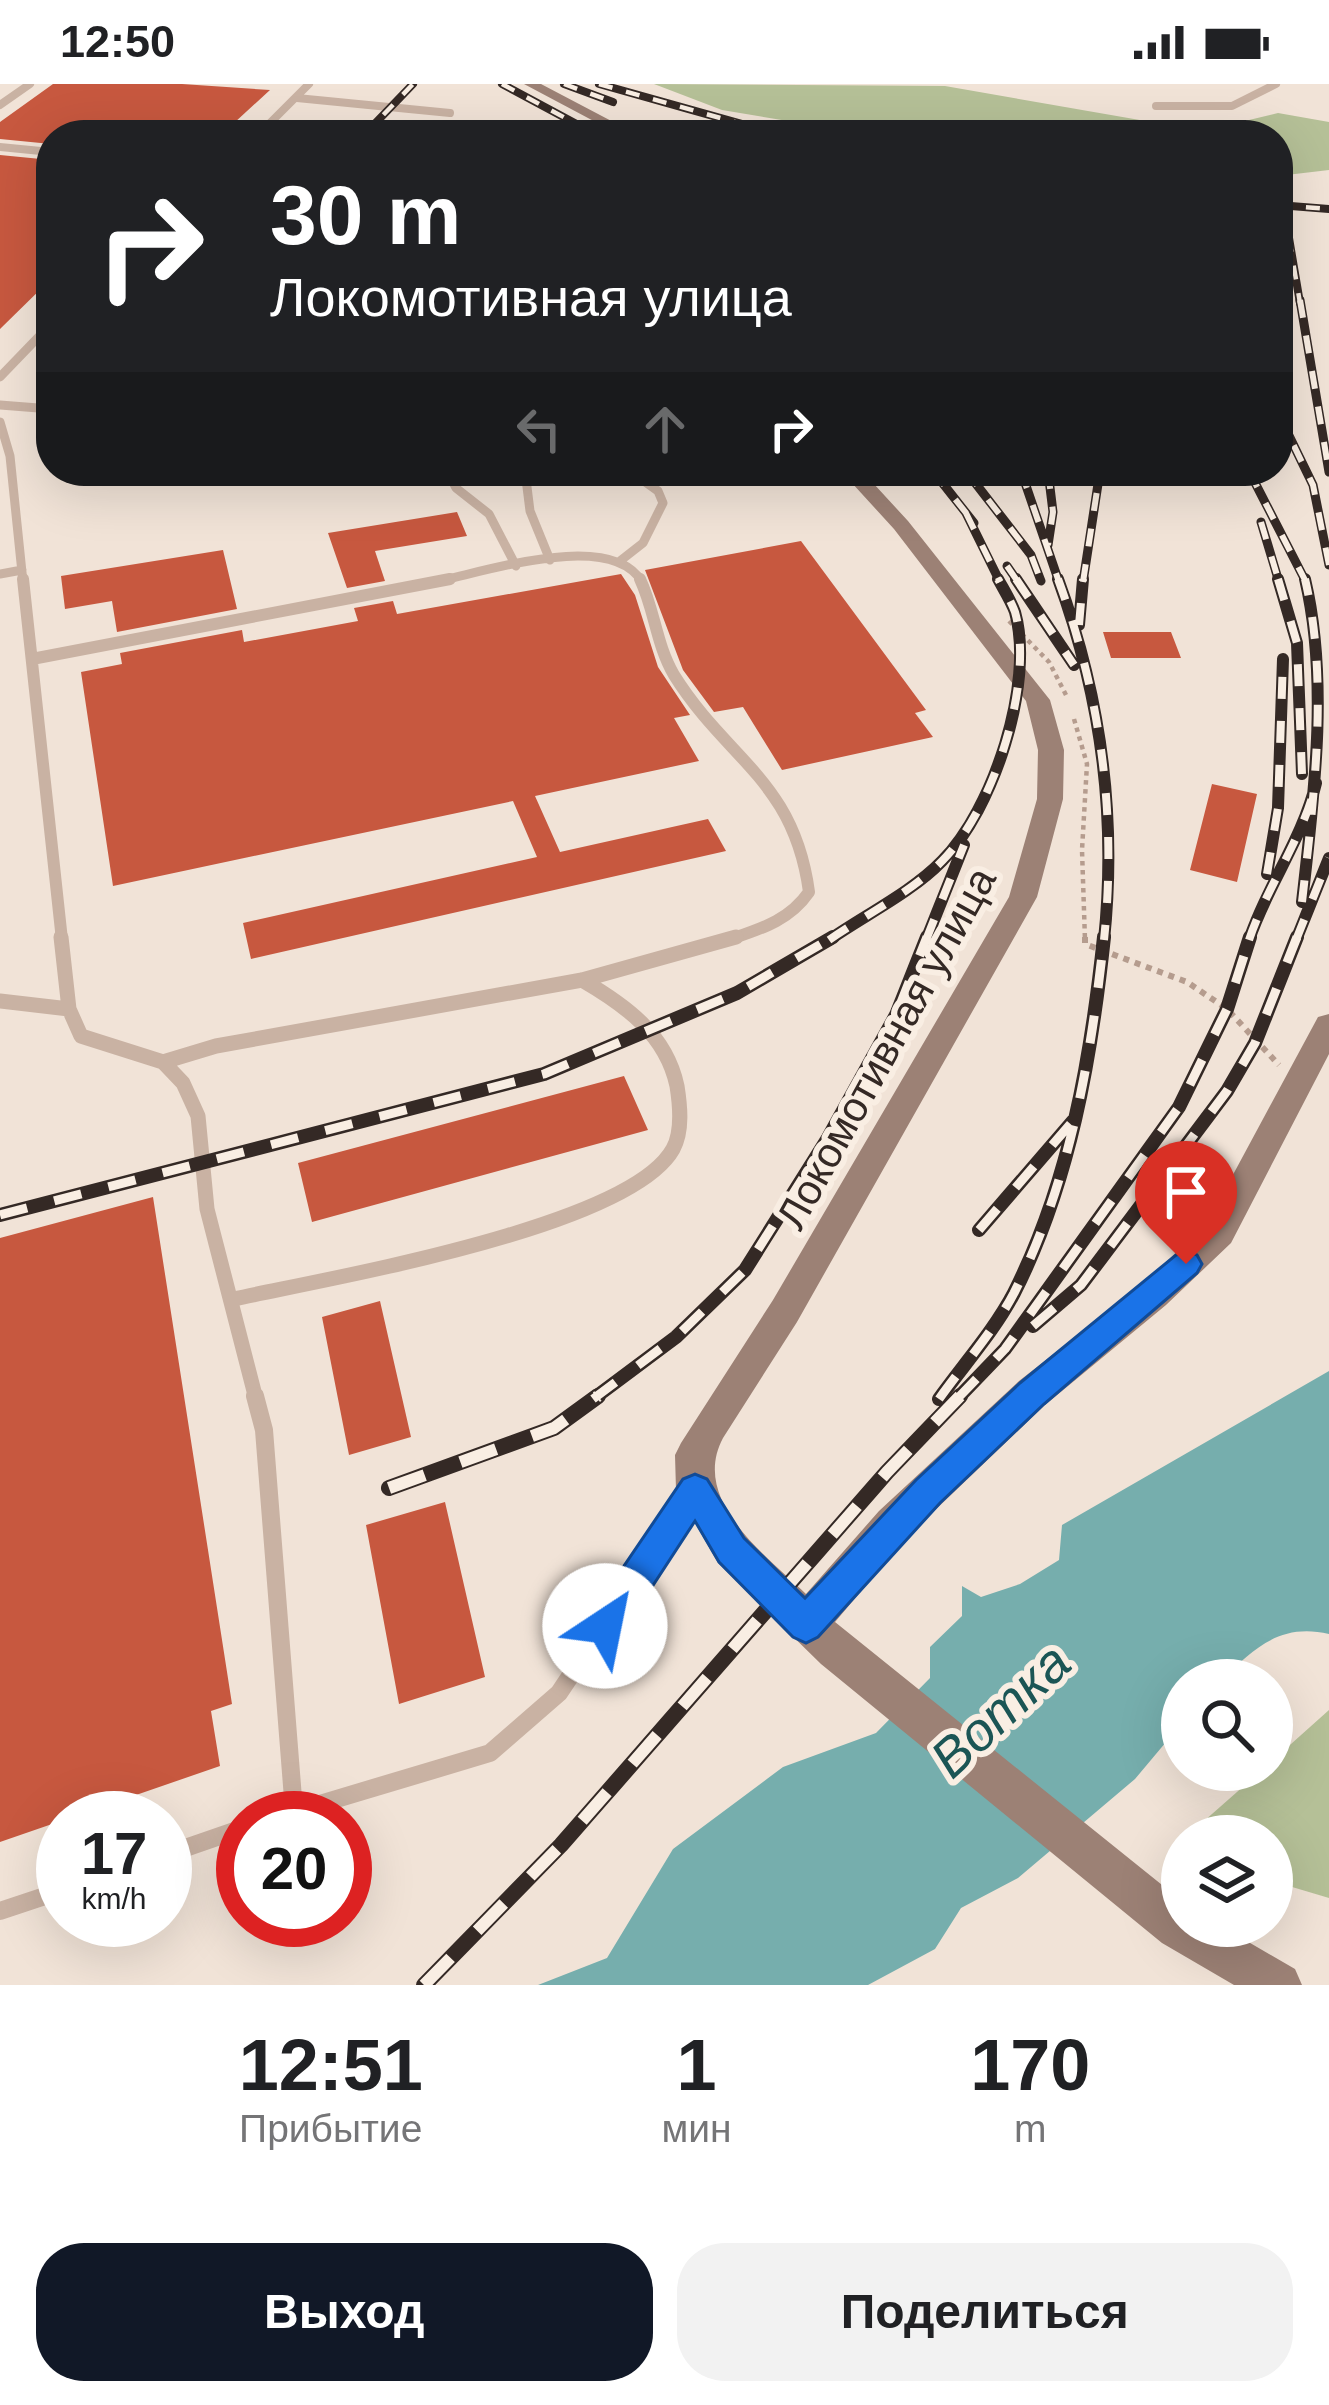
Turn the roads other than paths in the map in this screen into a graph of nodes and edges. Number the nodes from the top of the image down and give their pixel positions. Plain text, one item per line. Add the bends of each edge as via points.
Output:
1 (30, 84) edge
2 (307, 84) edge
3 (531, 84) edge
4 (1276, 84) edge
5 (296, 98) junction
6 (0, 105) edge
7 (1156, 106) dead end
8 (450, 113) dead end
9 (273, 120) edge
10 (602, 120) edge
11 (0, 148) edge
12 (36, 151) edge
13 (36, 340) edge
14 (0, 377) edge
15 (0, 405) edge
16 (36, 408) edge
17 (0, 422) edge
18 (5, 457) edge
19 (455, 486) edge
20 (527, 486) edge
21 (652, 486) edge
22 (865, 486) edge
23 (18, 528) junction
24 (0, 531) edge
25 (550, 560) junction
26 (620, 561) junction
27 (516, 566) junction
28 (22, 571) junction
29 (0, 574) edge
30 (32, 659) junction
31 (582, 980) junction
32 (0, 1000) edge
33 (69, 1009) junction
34 (1329, 1024) edge
35 (163, 1062) junction
36 (234, 1299) junction
37 (695, 1490) junction
38 (820, 1637) junction
39 (292, 1791) edge
40 (362, 1791) edge
41 (36, 1899) edge
42 (0, 1912) edge
43 (1279, 1985) edge

1 - 6 lane
2 - 5 lane
3 - 10 main road
4 - 7 lane via 1226,110
5 - 8 lane
5 - 9 lane
11 - 12 lane
13 - 14 lane
15 - 16 lane
17 - 18 lane
18 - 23 lane
19 - 27 lane via 489,514
20 - 25 lane
21 - 26 lane via 663,503 643,543
22 - 37 main road, Локомотивная улица via 1038,700 1053,769 1049,828 1024,897 694,1455
23 - 24 lane
23 - 28 lane
25 - 26 lane
25 - 27 lane
26 - 31 lane via 639,580 658,645 706,719 758,771 800,831 809,892 774,924
27 - 30 lane
28 - 29 lane
28 - 30 lane
30 - 33 lane
31 - 35 lane
31 - 36 lane via 655,1031 677,1085 680,1120 670,1154 632,1190 558,1221
32 - 33 lane
33 - 35 lane via 81,1036
34 - 38 main road via 1219,1233 893,1524
35 - 36 lane via 184,1083 198,1116 207,1209
36 - 39 lane via 264,1430
37 - 38 main road via 731,1550
37 - 40 lane via 560,1694 490,1753
38 - 43 main road via 1178,1927
41 - 42 lane

